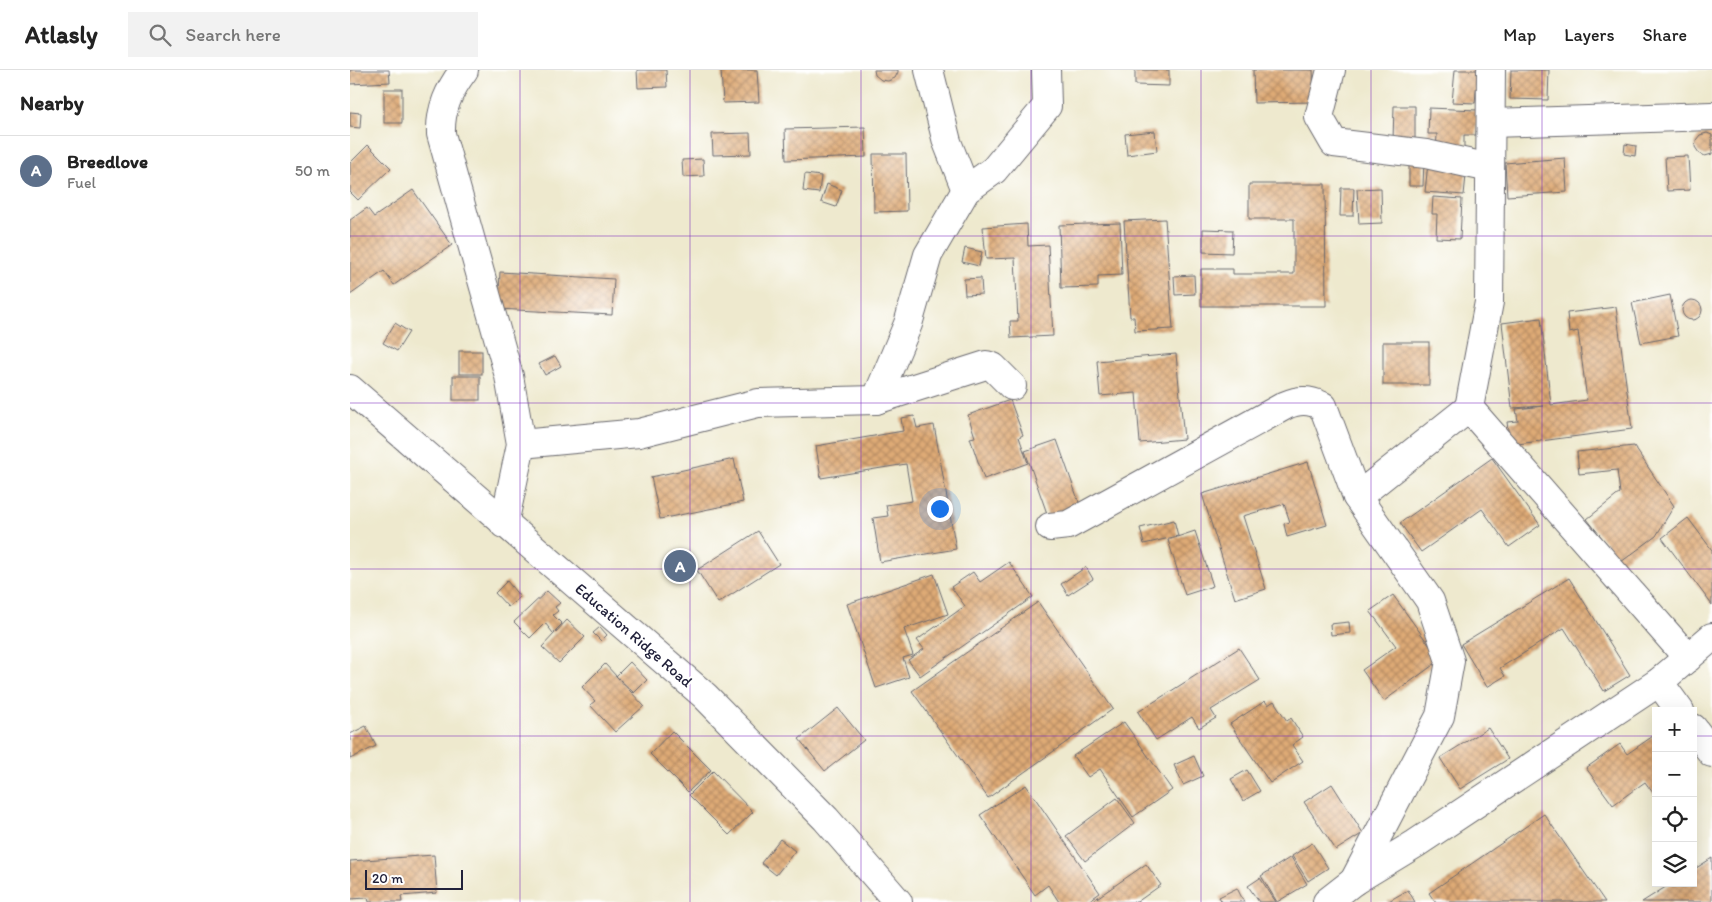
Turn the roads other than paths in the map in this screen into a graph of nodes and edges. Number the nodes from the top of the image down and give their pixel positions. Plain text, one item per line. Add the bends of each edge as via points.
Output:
1 (929, 70) edge
2 (1046, 70) edge
3 (1332, 70) edge
4 (1491, 70) edge
5 (456, 74) edge
6 (1712, 116) edge
7 (1491, 123) junction
8 (1490, 168) junction
9 (966, 190) junction
10 (1012, 386) dead end
11 (350, 389) edge
12 (876, 400) junction
13 (1469, 408) junction
14 (521, 444) junction
15 (1358, 497) junction
16 (504, 524) junction
17 (1050, 527) dead end
18 (1712, 637) edge
19 (1688, 658) junction
20 (1659, 682) junction
21 (1677, 707) edge
22 (1697, 733) edge
23 (1712, 753) edge
24 (1354, 881) junction
25 (898, 902) edge
26 (1327, 902) edge

1 - 9 street via 947,142
2 - 9 street via 1047,106 994,170
3 - 8 street via 1320,117 1334,143 1426,154
4 - 7 street
5 - 14 street via 440,118 441,134 510,376
6 - 7 street
7 - 8 street
8 - 13 street via 1489,302
9 - 12 street via 928,255 908,324
10 - 12 street via 993,367 986,365
11 - 16 street, Education Ridge Road
12 - 14 street via 758,403 640,433
13 - 15 street
13 - 19 street
14 - 16 street
15 - 17 street via 1323,406 1297,400 1068,525
15 - 24 street via 1430,601 1450,661 1440,716
16 - 25 street, Education Ridge Road via 705,696 826,819
18 - 19 street
19 - 20 street
20 - 21 street
20 - 24 street
22 - 23 street
24 - 26 street

